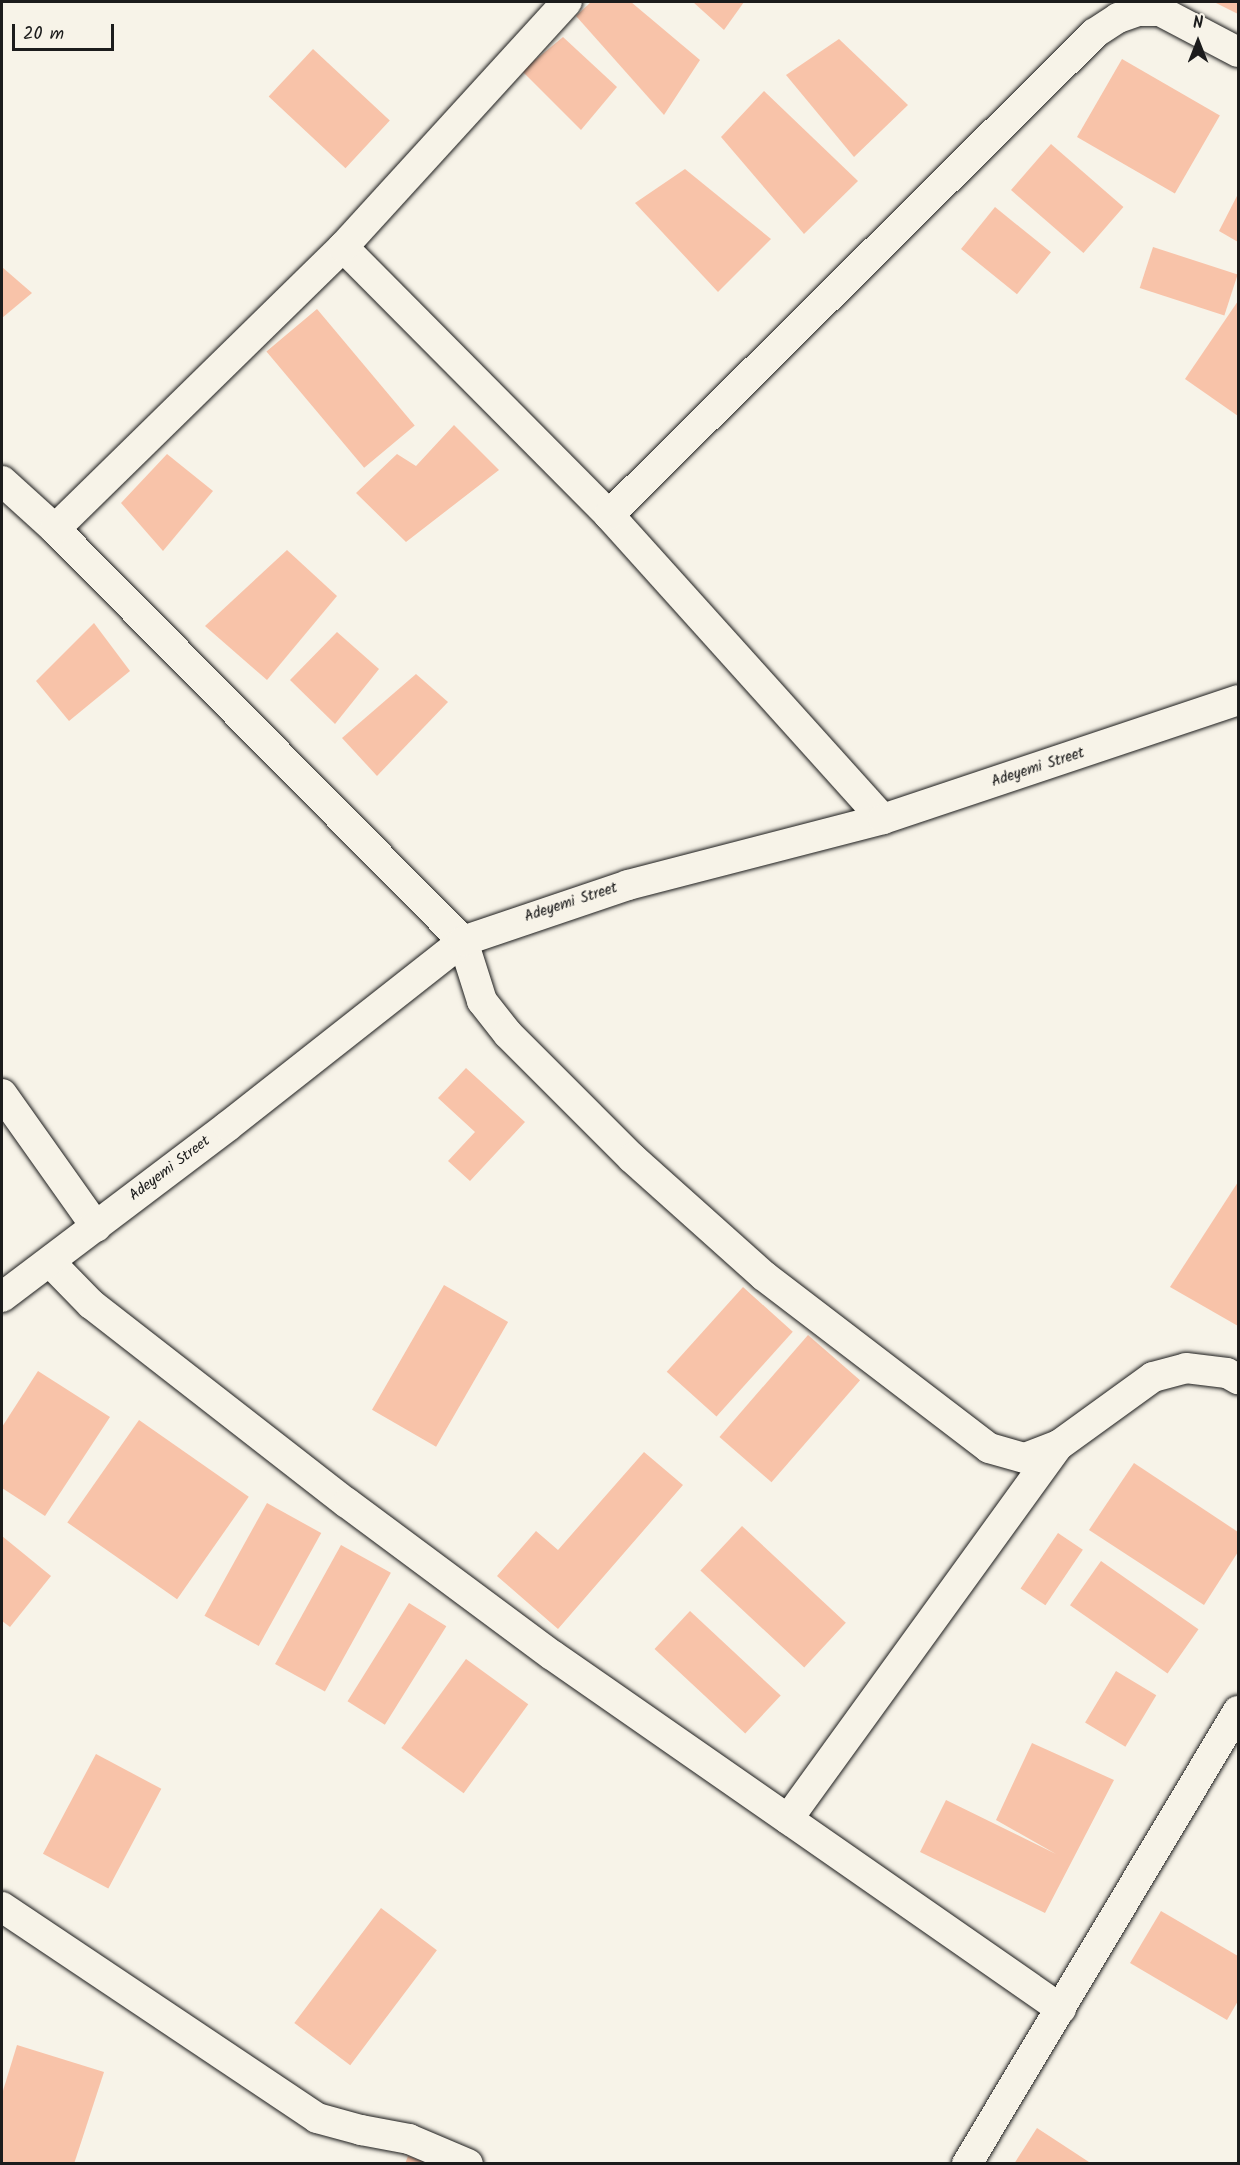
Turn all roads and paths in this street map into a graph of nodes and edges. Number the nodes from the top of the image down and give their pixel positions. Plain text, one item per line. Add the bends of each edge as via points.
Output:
1 (567, 2) edge
2 (1239, 52) edge
3 (343, 247) junction
4 (2, 481) edge
5 (609, 515) junction
6 (55, 529) junction
7 (1239, 700) edge
8 (883, 819) junction
9 (463, 941) junction
10 (2, 1094) edge
11 (96, 1227) junction
12 (50, 1262) junction
13 (2, 1297) edge
14 (1239, 1379) edge
15 (1059, 1445) junction
16 (1239, 1711) edge
17 (788, 1819) junction
18 (2, 1907) edge
19 (1061, 2009) junction
20 (468, 2163) edge
21 (967, 2163) edge

1 - 3 street
2 - 5 street via 1160,11 1138,11 1095,33
3 - 5 street
3 - 6 street
4 - 6 street
5 - 8 street
6 - 9 street
7 - 8 street, Adeyemi Street
8 - 9 street, Adeyemi Street via 628,885
9 - 11 street, Adeyemi Street
9 - 15 street via 482,1001 507,1034 632,1158 765,1276 989,1448 1025,1458
10 - 11 street
11 - 12 street, Adeyemi Street
12 - 13 street, Adeyemi Street
12 - 17 street via 91,1304 347,1503 552,1655
14 - 15 street via 1227,1373 1186,1368 1153,1377
15 - 17 street
16 - 19 street
17 - 19 street
18 - 20 street via 317,2118 409,2139
19 - 21 street

